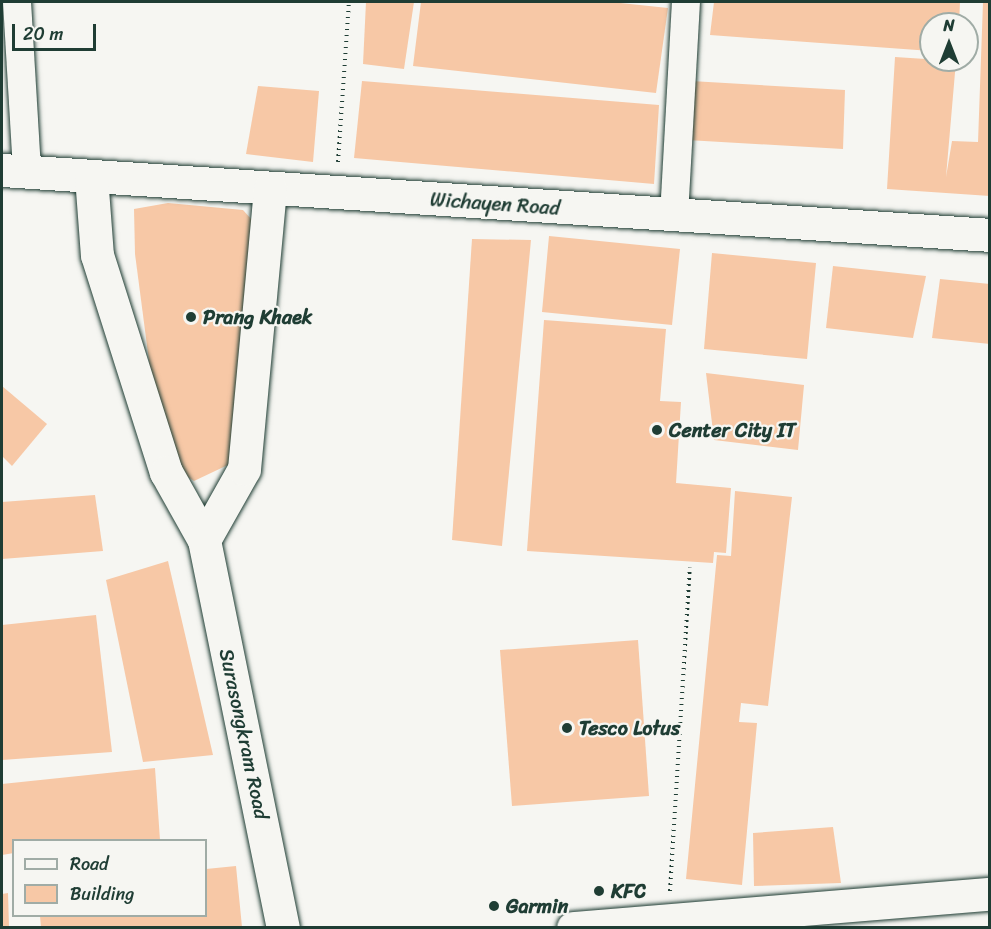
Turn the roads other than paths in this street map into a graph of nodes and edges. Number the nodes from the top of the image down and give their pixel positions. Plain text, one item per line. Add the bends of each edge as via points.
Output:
1 (17, 2) edge
2 (686, 2) edge
3 (14, 171) edge
4 (91, 176) junction
5 (270, 188) junction
6 (674, 216) junction
7 (990, 235) edge
8 (204, 540) junction
9 (990, 894) edge
10 (712, 922) edge
11 (284, 927) edge
12 (573, 927) edge

1 - 3 street
2 - 6 street
3 - 4 street, Wichayen Road
4 - 5 street, Wichayen Road
4 - 8 street, Surasongkram Road via 97,255 166,472
5 - 6 street, Wichayen Road
5 - 8 street via 244,469
6 - 7 street, Wichayen Road
8 - 11 street, Surasongkram Road
9 - 10 street
10 - 12 street via 668,920

